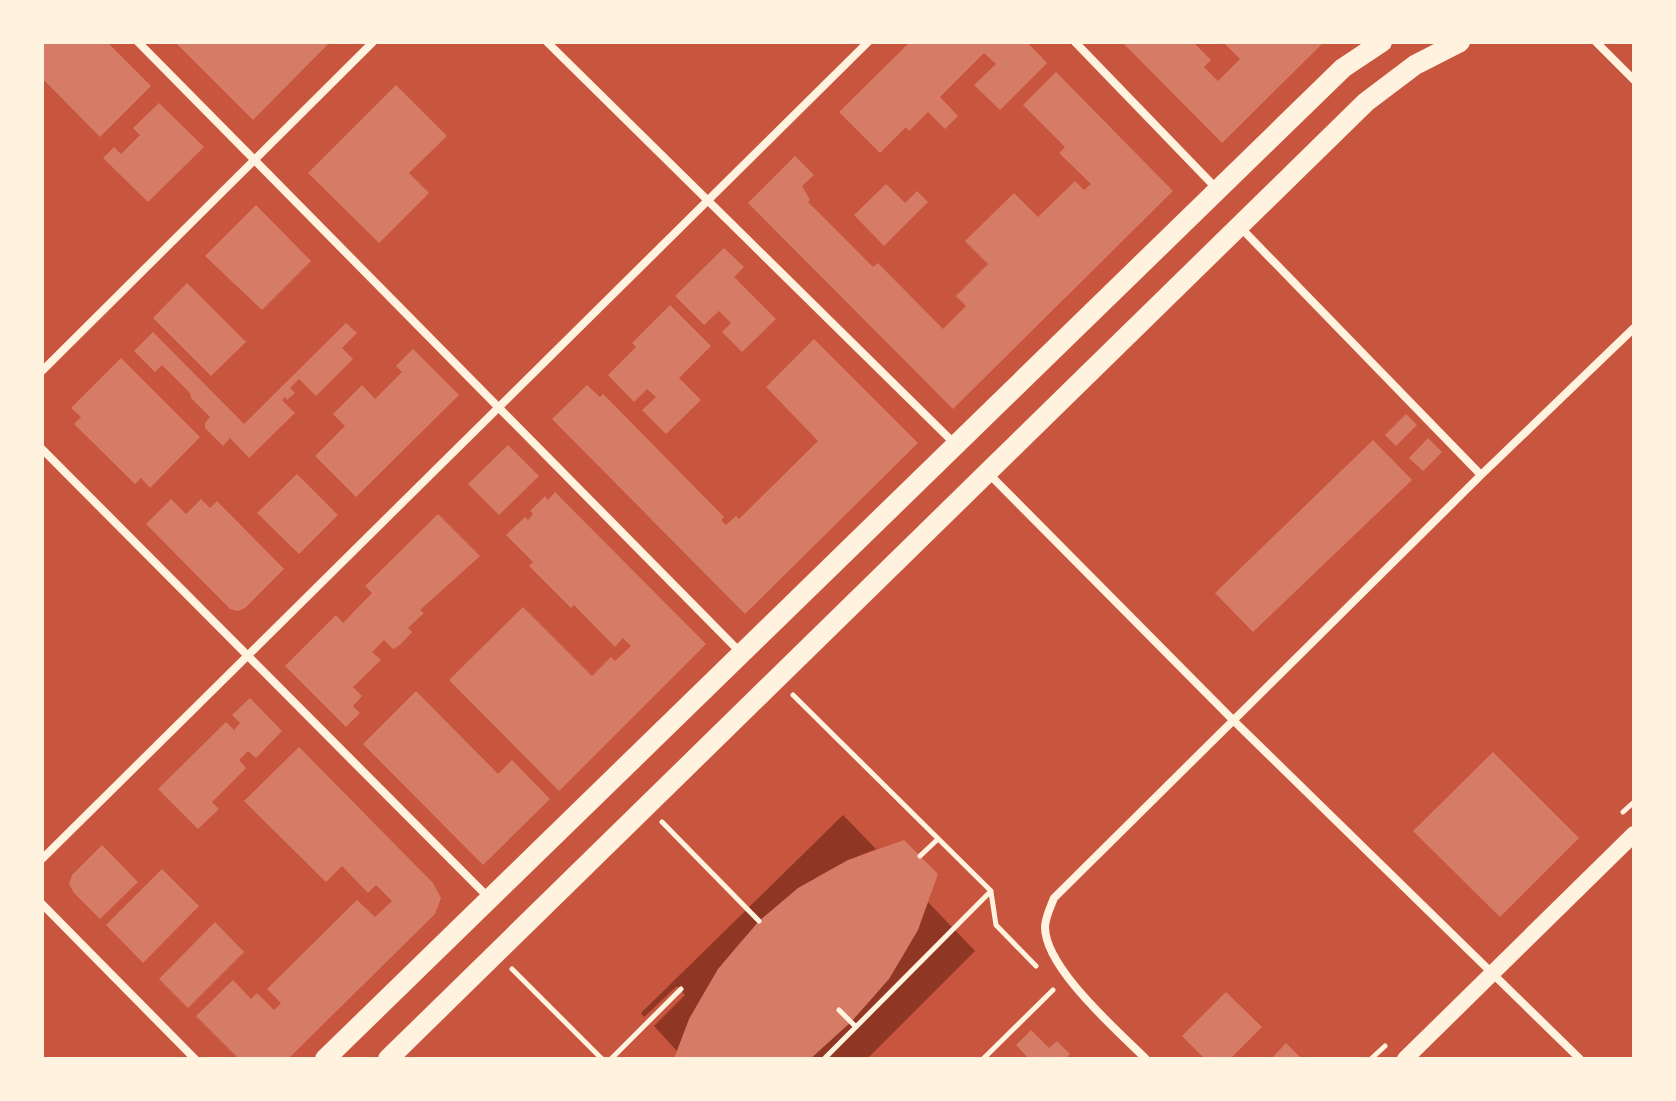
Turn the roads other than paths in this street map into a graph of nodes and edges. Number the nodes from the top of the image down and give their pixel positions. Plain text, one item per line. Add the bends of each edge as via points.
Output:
1 (138, 42) edge
2 (373, 42) edge
3 (547, 42) edge
4 (868, 42) edge
5 (1075, 42) edge
6 (1382, 42) edge
7 (1460, 42) edge
8 (1596, 42) edge
9 (1634, 80) edge
10 (254, 160) junction
11 (1217, 189) junction
12 (708, 199) junction
13 (1240, 227) junction
14 (1634, 328) edge
15 (42, 371) edge
16 (498, 408) junction
17 (955, 444) junction
18 (42, 449) edge
19 (989, 474) junction
20 (1481, 475) junction
21 (741, 653) junction
22 (247, 654) junction
23 (1233, 720) junction
24 (1634, 834) edge
25 (42, 859) edge
26 (489, 898) junction
27 (42, 904) edge
28 (1492, 973) junction
29 (195, 1059) edge
30 (325, 1059) edge
31 (388, 1059) edge
32 (1146, 1059) edge
33 (1405, 1059) edge
34 (1580, 1059) edge

1 - 10 street
2 - 10 street
3 - 12 street
4 - 12 street
5 - 11 street
6 - 11 main road via 1343,68
7 - 13 main road via 1415,65 1366,102
8 - 9 street
10 - 15 street
10 - 16 street
11 - 17 main road
12 - 16 street
12 - 17 street
13 - 19 main road
13 - 20 street
14 - 20 street
16 - 21 street
16 - 22 street
17 - 21 main road
18 - 22 street
19 - 23 street
19 - 31 main road
20 - 23 street
21 - 26 main road
22 - 25 street
22 - 26 street
23 - 28 street
23 - 32 street via 1054,898 1045,927 1052,957
24 - 28 main road
26 - 30 main road
27 - 29 street
28 - 33 main road
28 - 34 street

